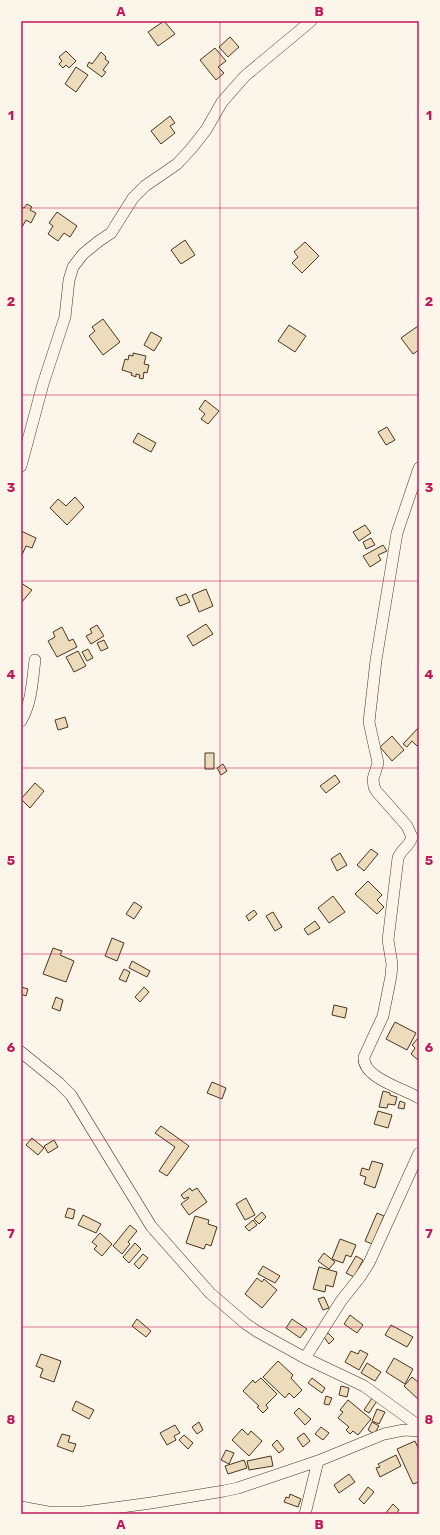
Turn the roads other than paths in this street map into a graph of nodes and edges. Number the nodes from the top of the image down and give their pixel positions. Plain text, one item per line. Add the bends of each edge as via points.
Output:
1 (311, 21) edge
2 (21, 466) edge
3 (419, 468) edge
4 (34, 660) dead end
5 (21, 721) edge
6 (21, 1052) edge
7 (419, 1098) edge
8 (419, 1153) edge
9 (305, 1358) junction
10 (419, 1426) edge
11 (419, 1431) edge
12 (318, 1461) junction
13 (21, 1507) edge
14 (305, 1514) edge

1 - 2 street via 245,76 222,102 206,130 191,149 177,164 145,186 133,198 111,233 82,254 73,267 65,317 43,384
3 - 7 street via 398,533 376,660 369,722 378,763 374,787 407,826 412,837 409,845 400,854 398,862 388,940 391,976 382,1016 364,1062 385,1083
4 - 5 street via 31,698
6 - 9 street via 71,1095 151,1226 210,1293 246,1324
8 - 9 street via 369,1263 341,1300
9 - 10 street via 364,1386
11 - 12 street via 404,1430 384,1434
12 - 13 street via 238,1488 151,1503 84,1512 48,1512
12 - 14 street

